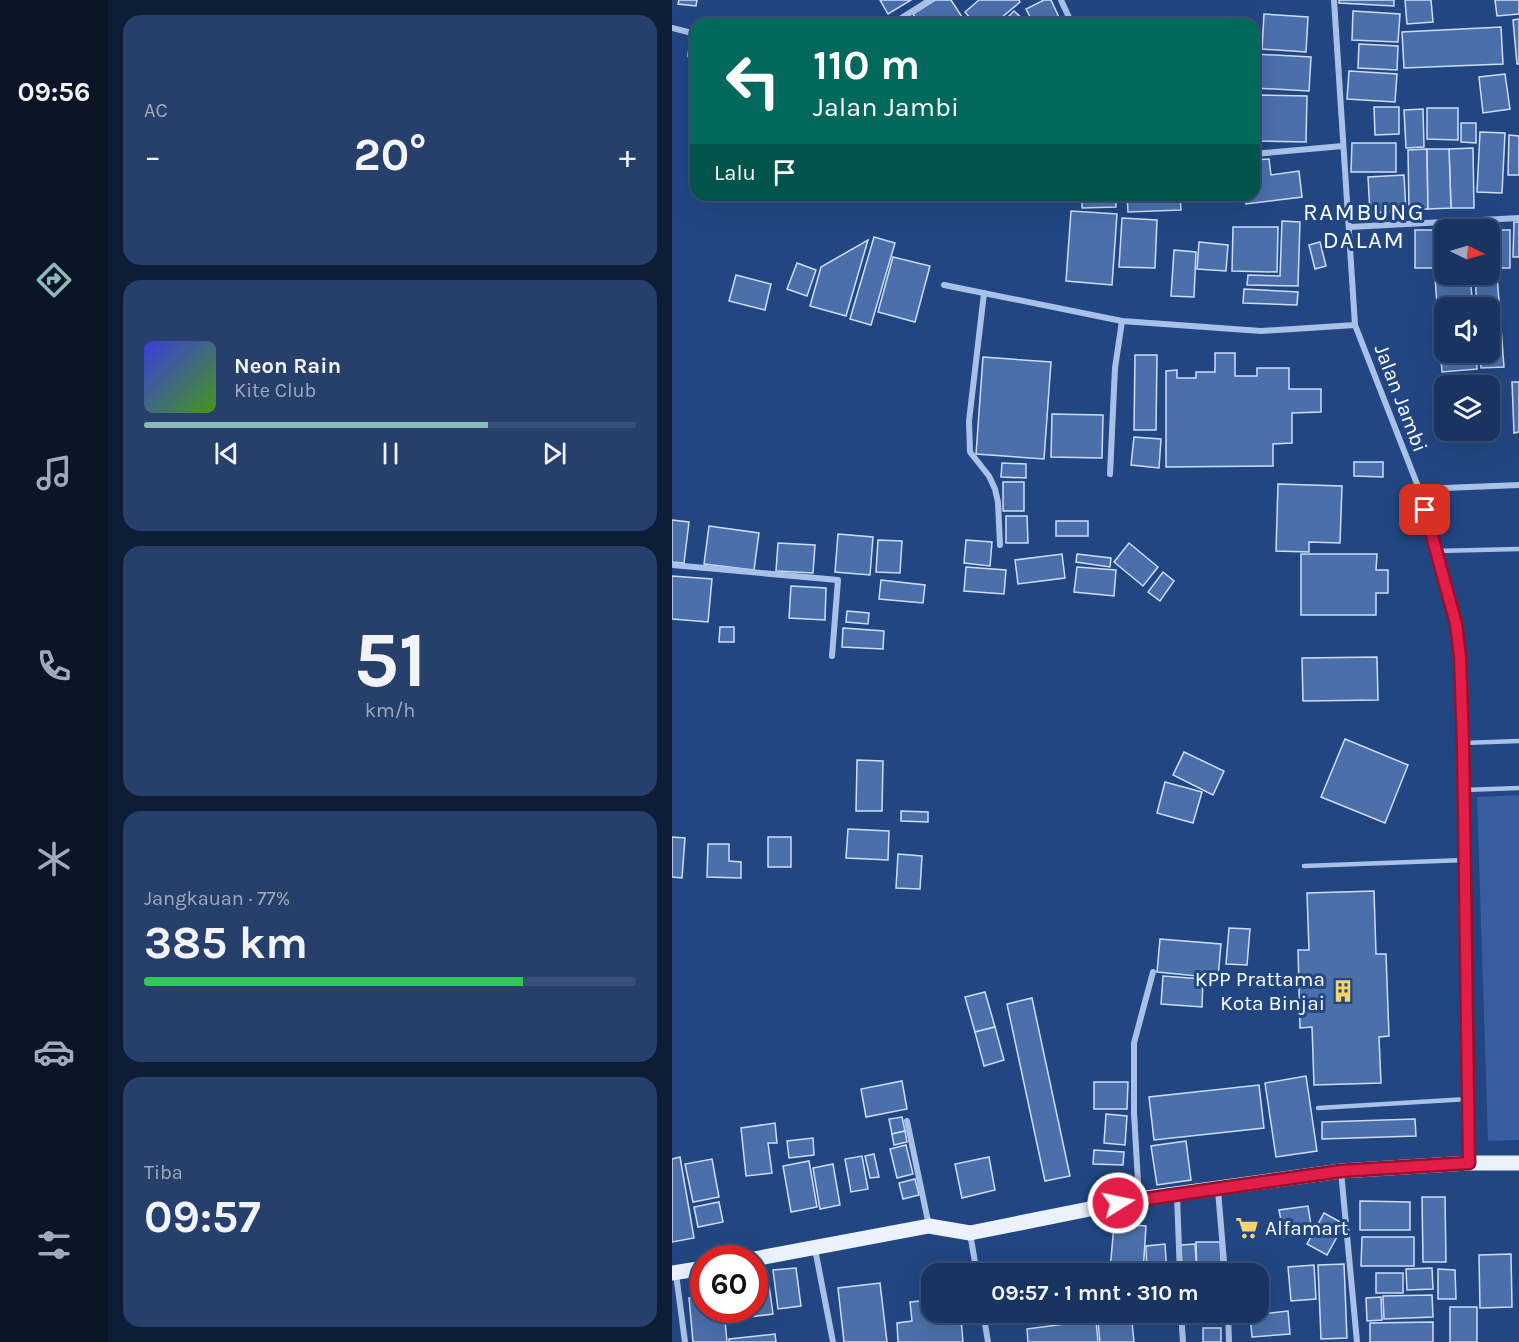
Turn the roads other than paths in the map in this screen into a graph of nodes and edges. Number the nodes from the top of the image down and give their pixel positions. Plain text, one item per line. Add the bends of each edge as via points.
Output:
1 (930, 0) edge
2 (1061, 0) edge
3 (1334, 0) edge
4 (902, 18) edge
5 (1069, 18) edge
6 (672, 28) edge
7 (690, 32) edge
8 (1343, 146) junction
9 (1260, 153) edge
10 (1519, 218) edge
11 (1350, 227) junction
12 (944, 285) dead end
13 (984, 293) junction
14 (1122, 321) junction
15 (1355, 325) junction
16 (1110, 474) dead end
17 (1519, 485) edge
18 (1419, 489) junction
19 (1000, 545) dead end
20 (1519, 549) edge
21 (1436, 551) junction
22 (672, 565) edge
23 (832, 656) dead end
24 (1519, 741) edge
25 (1463, 743) junction
26 (1519, 788) edge
27 (1464, 790) junction
28 (1465, 860) junction
29 (1304, 866) dead end
30 (1153, 972) dead end
31 (1468, 1099) junction
32 (1318, 1108) dead end
33 (907, 1121) dead end
34 (1469, 1163) junction
35 (1519, 1163) edge
36 (1341, 1171) junction
37 (1218, 1189) junction
38 (1177, 1195) junction
39 (1139, 1199) junction
40 (929, 1226) junction
41 (970, 1233) junction
42 (815, 1249) junction
43 (768, 1257) edge
44 (975, 1263) edge
45 (1180, 1263) edge
46 (1224, 1263) edge
47 (690, 1270) edge
48 (674, 1273) edge
49 (985, 1323) edge
50 (1182, 1323) edge
51 (1228, 1323) edge
52 (685, 1342) edge
53 (833, 1342) edge
54 (988, 1342) edge
55 (1183, 1342) edge
56 (1229, 1342) edge
57 (1357, 1342) edge

1 - 4 street
2 - 5 street
3 - 8 street, Jalan Jambi
6 - 7 street
8 - 9 street
8 - 11 street, Jalan Jambi
10 - 11 street
11 - 15 street, Jalan Jambi
12 - 13 street
13 - 14 street
13 - 19 street via 969,445 995,489
14 - 15 street via 1261,331
14 - 16 street via 1115,368
15 - 18 street, Jalan Jambi
17 - 18 street
18 - 21 street, Jalan Jambi
20 - 21 lane
21 - 25 street, Jalan Jambi via 1456,624
22 - 23 street via 838,580
24 - 25 lane
25 - 27 street, Jalan Jambi
26 - 27 lane
27 - 28 street, Jalan Jambi
28 - 29 lane
28 - 31 street, Jalan Jambi
30 - 39 street via 1134,1043
31 - 32 lane
31 - 34 street, Jalan Jambi
33 - 40 street
34 - 35 main road
34 - 36 main road
36 - 37 main road
36 - 57 street
37 - 38 main road
37 - 46 street
38 - 39 main road
38 - 45 street
39 - 41 main road
40 - 41 main road
40 - 42 main road
41 - 44 street
42 - 43 main road
42 - 53 street
47 - 48 main road
48 - 52 street
49 - 54 street
50 - 55 street
51 - 56 street

